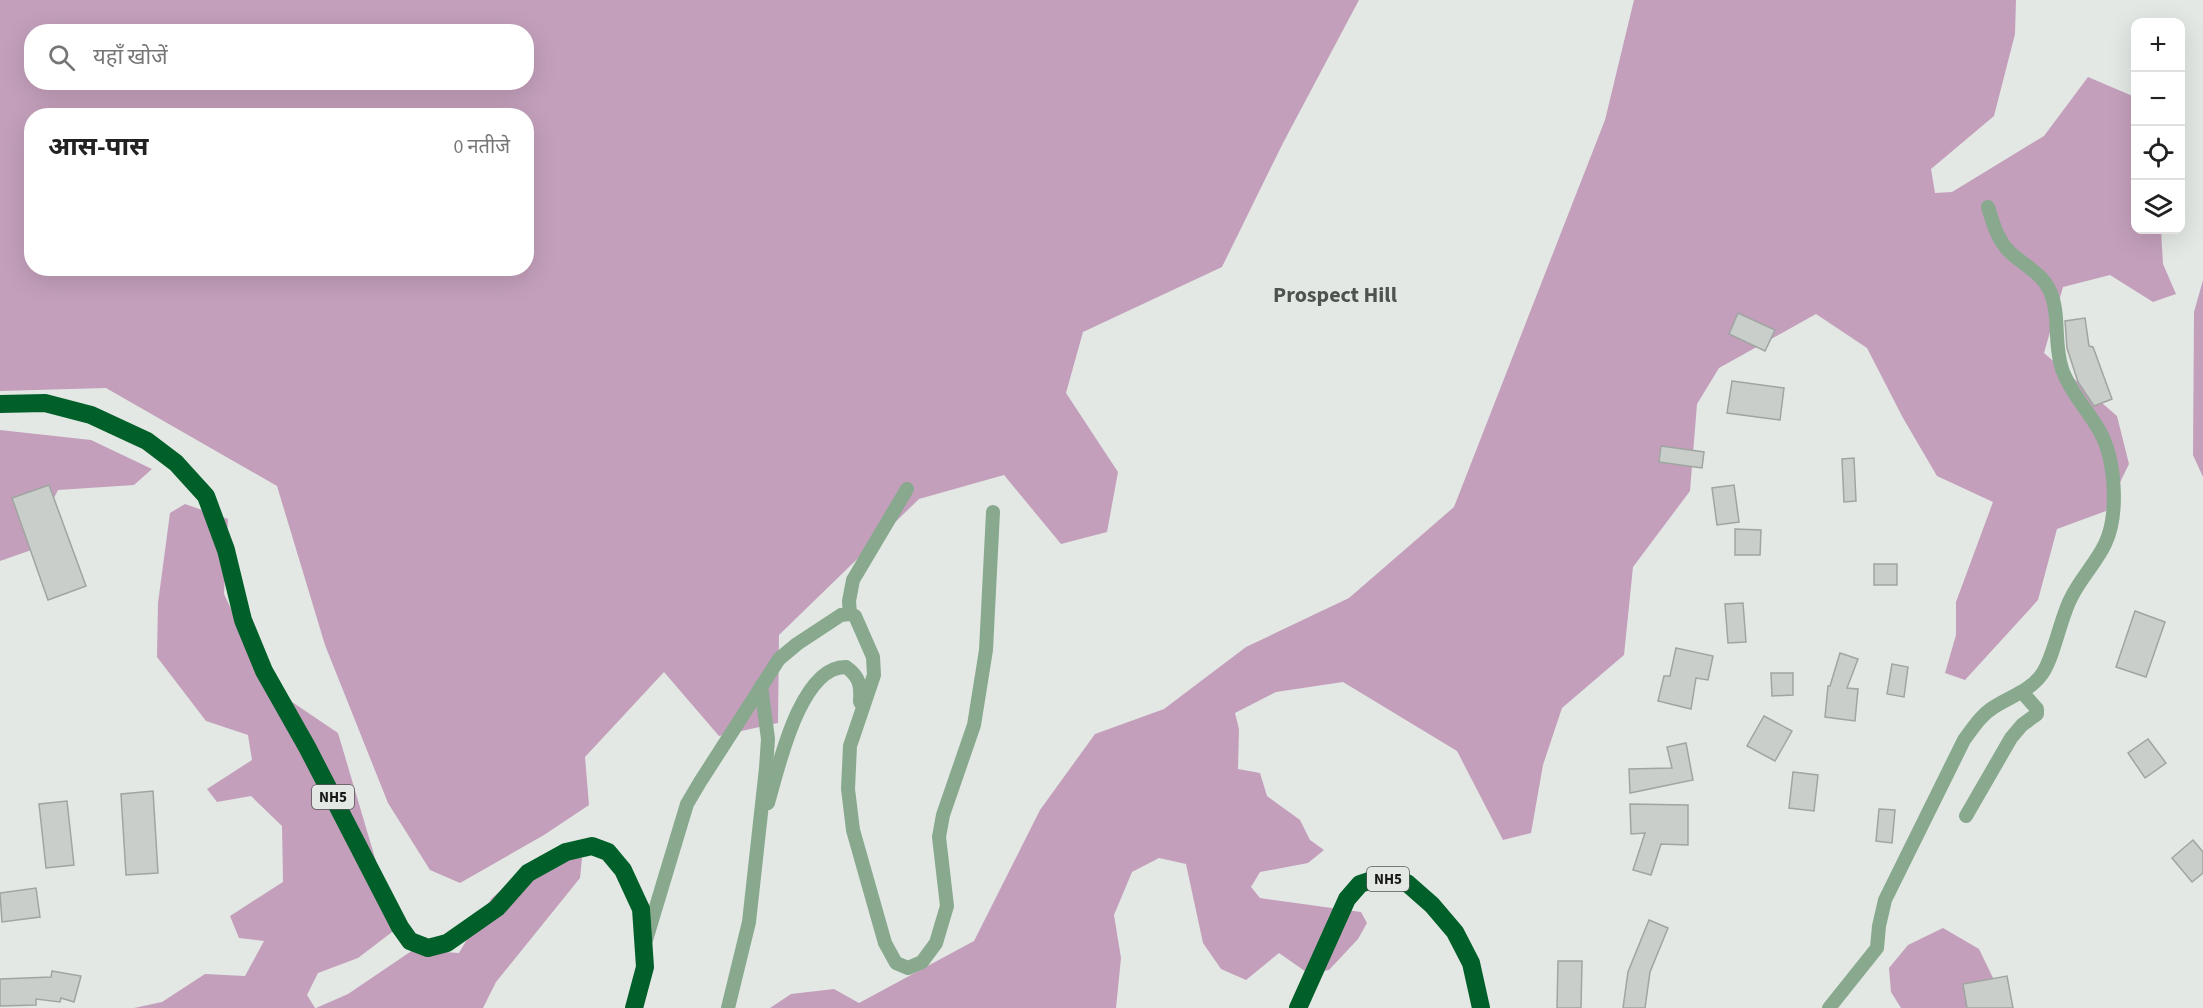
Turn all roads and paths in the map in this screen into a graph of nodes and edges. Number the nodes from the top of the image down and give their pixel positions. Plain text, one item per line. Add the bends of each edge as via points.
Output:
1 (1988, 207) dead end
2 (0, 404) edge
3 (907, 489) dead end
4 (993, 512) dead end
5 (850, 614) junction
6 (761, 686) junction
7 (2022, 692) junction
8 (858, 722) junction
9 (1966, 816) dead end
10 (758, 840) junction
11 (644, 948) junction
12 (634, 1008) edge
13 (728, 1008) edge
14 (1298, 1008) edge
15 (1481, 1008) edge
16 (1829, 1008) edge

1 - 7 street via 1996,232 2007,249 2041,277 2050,291 2058,359 2066,380 2101,433 2115,492 2112,528 2104,547 2067,605 2044,671
2 - 11 highway, NH5 via 45,404 100,419 147,441 176,463 206,496 226,550 243,620 264,671 410,942 428,948 447,943 497,908 528,873 566,852 592,846 608,852 623,870 641,909
3 - 5 street via 854,580
4 - 8 street via 986,650 976,714 939,837 947,906 936,943 922,962 908,968 896,963 885,943 853,830 848,789 850,747
5 - 6 street via 841,615 797,644 779,659
5 - 8 street via 855,616 873,657 874,675
6 - 10 street via 768,739
6 - 11 street via 687,804
7 - 9 street via 2037,709 2036,716 2011,738
7 - 16 street via 1992,708 1964,740 1885,900 1877,948
8 - 10 street via 861,685 855,673 842,667 826,673 793,722
10 - 13 street via 749,922
11 - 12 highway, NH5 via 645,968
14 - 15 highway, NH5 via 1347,899 1360,884 1381,877 1407,883 1455,932 1470,963

